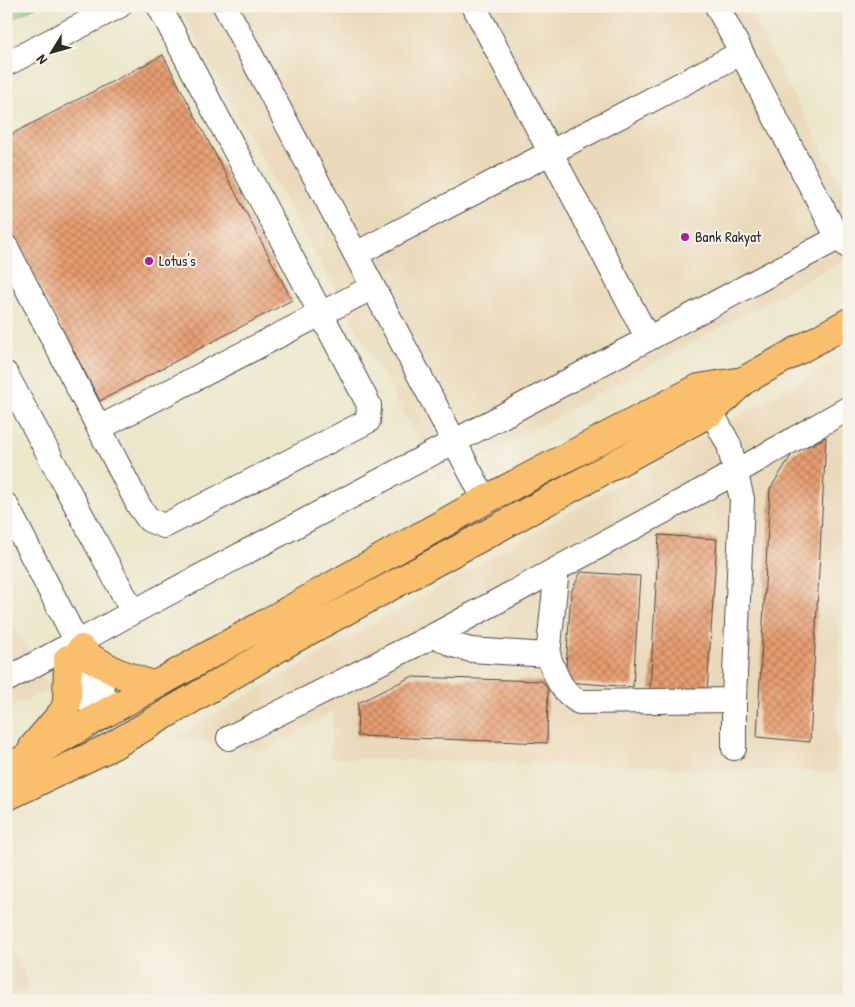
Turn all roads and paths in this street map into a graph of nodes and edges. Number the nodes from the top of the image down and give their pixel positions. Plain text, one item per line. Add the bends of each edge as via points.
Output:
1 (119, 6) edge
2 (159, 6) edge
3 (226, 6) edge
4 (474, 6) edge
5 (716, 6) edge
6 (741, 53) junction
7 (6, 64) edge
8 (550, 152) junction
9 (844, 243) edge
10 (6, 247) edge
11 (356, 254) junction
12 (373, 287) junction
13 (321, 314) junction
14 (849, 322) edge
15 (648, 339) junction
16 (6, 374) edge
17 (705, 400) junction
18 (849, 408) edge
19 (98, 428) junction
20 (454, 442) junction
21 (736, 472) junction
22 (485, 500) junction
23 (6, 505) edge
24 (6, 540) edge
25 (557, 569) junction
26 (133, 612) junction
27 (435, 635) junction
28 (290, 641) junction
29 (72, 650) junction
30 (548, 654) junction
31 (6, 680) edge
32 (154, 686) junction
33 (734, 700) junction
34 (108, 717) junction
35 (229, 738) dead end
36 (734, 748) dead end
37 (14, 764) edge
38 (6, 787) edge
39 (6, 797) edge

1 - 7 street
2 - 13 street
3 - 11 street
4 - 8 street
5 - 6 street
6 - 8 street
6 - 9 street
8 - 11 street
8 - 15 street
9 - 15 street
10 - 19 street
11 - 12 street
12 - 13 street
12 - 20 street
13 - 19 street
13 - 19 street via 369,406 368,421 164,526 149,520 139,506
14 - 17 main road
15 - 20 street
16 - 26 street
17 - 21 street via 729,445
17 - 22 main road
17 - 28 main road
18 - 21 street
20 - 22 street
20 - 26 street
21 - 25 street
21 - 33 street via 742,499
22 - 32 main road
23 - 29 street
24 - 29 street
25 - 27 street
25 - 30 street
26 - 29 street
27 - 30 street via 471,650
27 - 35 street
28 - 34 main road via 226,666 160,702
28 - 39 main road via 112,746
29 - 31 street
29 - 32 main road
29 - 34 street
29 - 37 main road via 67,703 63,712
30 - 33 street via 564,690 579,702
32 - 34 main road
33 - 36 street
34 - 37 main road
34 - 38 main road

